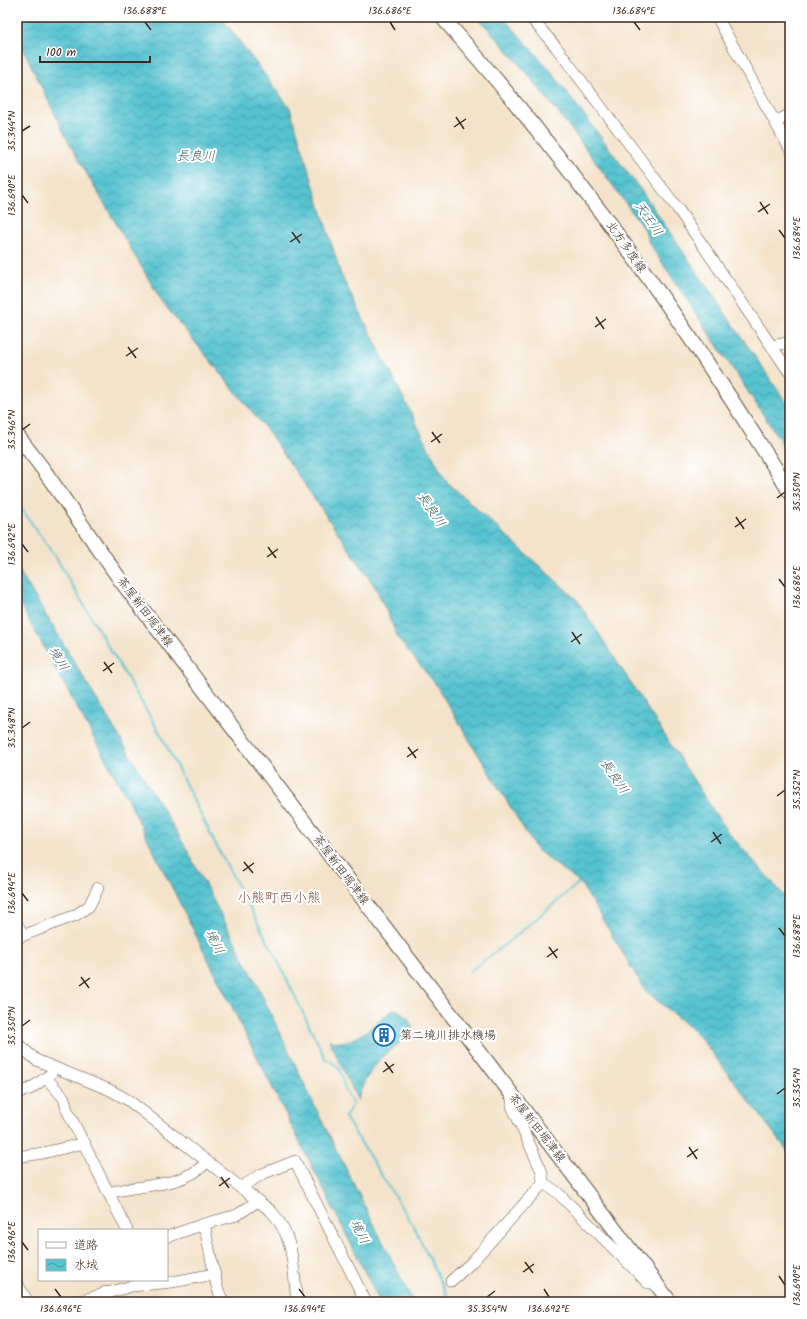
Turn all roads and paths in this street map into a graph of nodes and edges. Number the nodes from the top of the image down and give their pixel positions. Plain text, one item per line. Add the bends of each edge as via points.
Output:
1 (442, 17) edge
2 (530, 17) edge
3 (717, 17) edge
4 (790, 114) edge
5 (776, 122) junction
6 (790, 149) edge
7 (790, 342) edge
8 (772, 346) junction
9 (790, 373) edge
10 (17, 435) edge
11 (790, 492) edge
12 (98, 888) dead end
13 (17, 924) edge
14 (20, 936) edge
15 (17, 1043) edge
16 (56, 1069) junction
17 (47, 1079) junction
18 (17, 1093) edge
19 (512, 1095) junction
20 (85, 1143) junction
21 (17, 1157) edge
22 (206, 1163) junction
23 (543, 1183) junction
24 (240, 1188) junction
25 (108, 1193) junction
26 (258, 1201) junction
27 (204, 1224) junction
28 (126, 1229) edge
29 (168, 1237) edge
30 (215, 1274) junction
31 (451, 1281) dead end
32 (17, 1283) edge
33 (122, 1284) edge
34 (656, 1284) junction
35 (106, 1297) edge
36 (28, 1302) edge
37 (76, 1302) edge
38 (223, 1302) edge
39 (297, 1302) edge
40 (366, 1302) edge
41 (670, 1302) edge

1 - 11 main road, 北方多度線 via 497,79 611,225 688,335
2 - 8 street via 556,46 678,209
3 - 5 street
4 - 5 street
5 - 6 street
7 - 8 street
8 - 9 street
10 - 19 main road, 茶屋新田堀津線 via 121,581
12 - 14 street via 88,906 76,915
13 - 14 street
15 - 16 street via 36,1060
16 - 17 street
16 - 22 street via 110,1090 128,1100
17 - 18 street
17 - 20 street via 64,1098 67,1110
19 - 23 street via 512,1106 542,1172
19 - 34 main road, 茶屋新田堀津線
20 - 21 street
20 - 25 street
22 - 24 street
22 - 25 street via 172,1182 125,1188
23 - 31 street via 471,1263
23 - 34 street via 557,1192 648,1283
24 - 26 street
24 - 40 street via 262,1174 295,1161
25 - 28 street
26 - 27 street via 237,1215
26 - 39 street via 279,1220 287,1235 292,1254
27 - 29 street
27 - 30 street
30 - 33 street via 172,1282
30 - 38 street
32 - 36 street
33 - 35 street
34 - 41 main road, 茶屋新田堀津線
35 - 37 street

